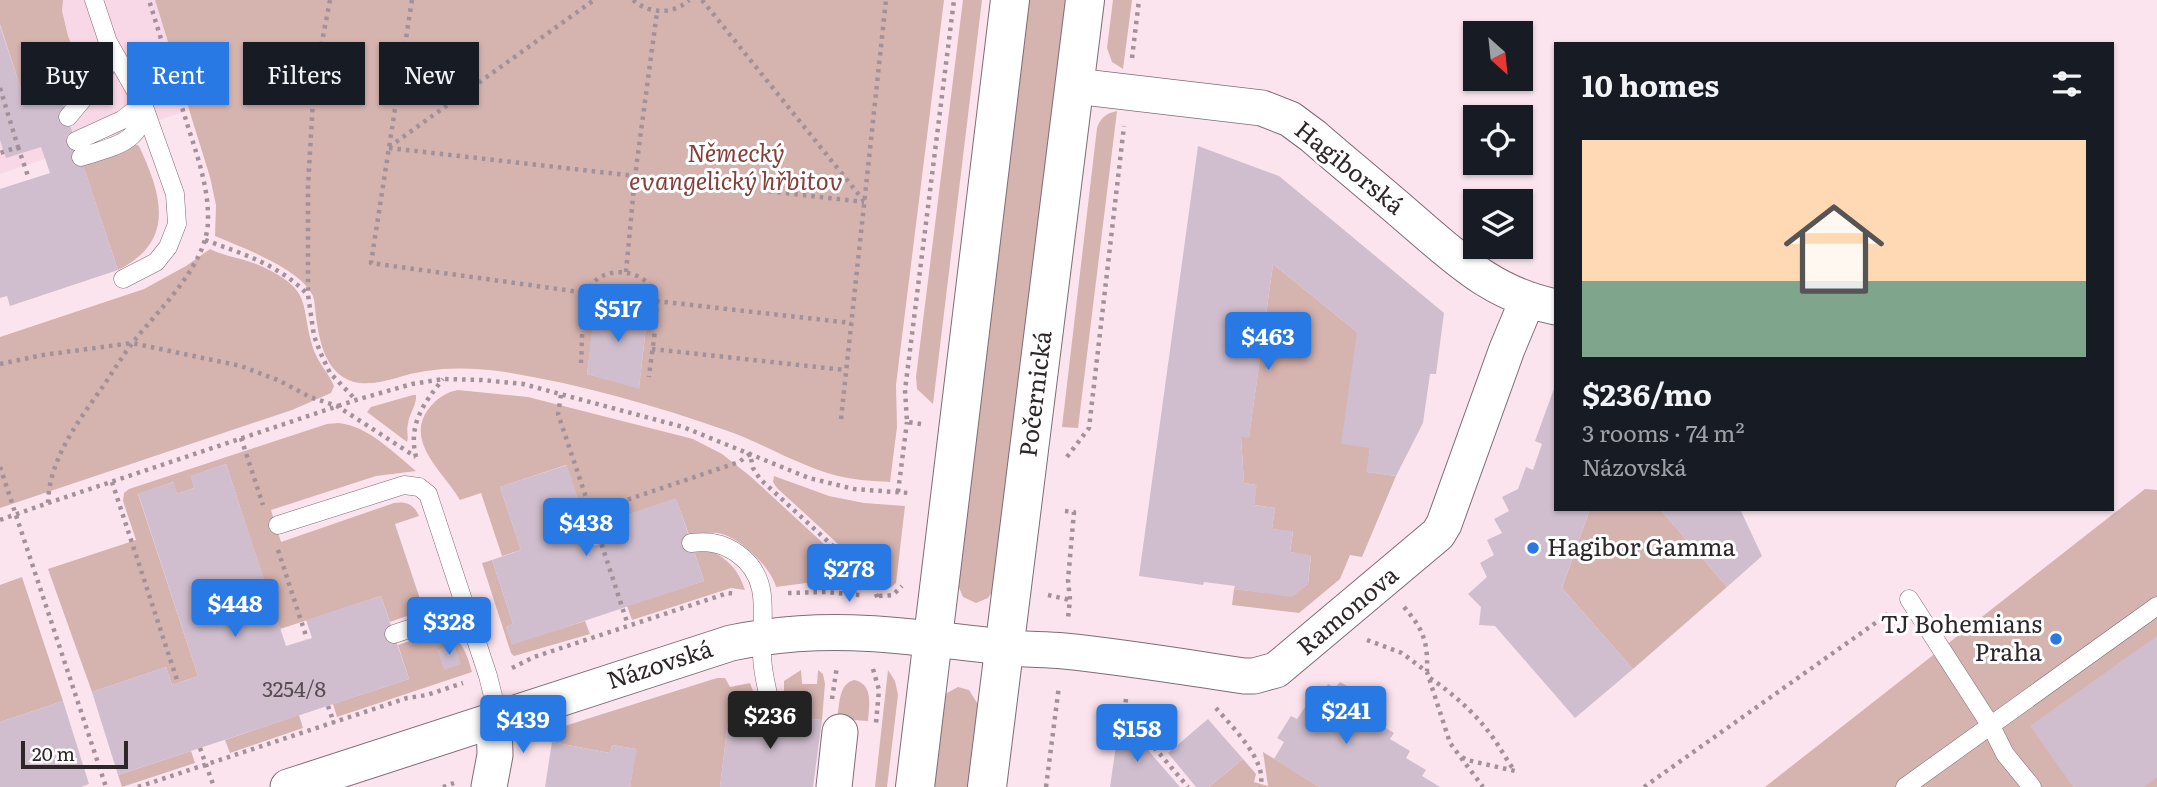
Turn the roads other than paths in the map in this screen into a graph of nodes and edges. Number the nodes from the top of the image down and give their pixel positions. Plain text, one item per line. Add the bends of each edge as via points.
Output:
1 (94, 0) edge
2 (1010, 0) edge
3 (1085, 0) edge
4 (108, 42) edge
5 (113, 51) edge
6 (127, 76) edge
7 (1075, 86) junction
8 (78, 105) edge
9 (142, 105) edge
10 (143, 105) edge
11 (68, 117) dead end
12 (78, 149) dead end
13 (123, 279) dead end
14 (1541, 304) edge
15 (278, 525) dead end
16 (691, 543) dead end
17 (1909, 599) road end
18 (2157, 606) edge
19 (466, 610) junction
20 (394, 634) dead end
21 (764, 636) junction
22 (933, 639) junction
23 (1004, 648) junction
24 (770, 715) dead end
25 (836, 717) road end
26 (494, 719) junction
27 (1991, 726) junction
28 (288, 787) edge
29 (489, 787) edge
30 (834, 787) edge
31 (915, 787) edge
32 (987, 787) edge
33 (1905, 787) edge
34 (2032, 787) edge

1 - 4 lane
2 - 22 street
3 - 7 street, Počernická
5 - 6 lane
7 - 14 street, Hagiborská via 1262,108 1290,119 1490,283
7 - 23 street, Počernická
8 - 11 lane
9 - 12 lane
10 - 13 lane via 176,194 177,224 169,247 156,262
14 - 23 street, Ramonova via 1507,349 1438,534 1276,670 1254,676 1063,651
15 - 19 lane via 388,488 419,487 431,500
16 - 21 lane via 716,543 747,562 759,579
17 - 27 lane
18 - 27 lane
19 - 20 lane
19 - 26 lane via 488,676
21 - 22 street, Názovská via 876,632
21 - 24 lane via 762,666
21 - 26 street, Názovská
22 - 23 street, Názovská
22 - 31 street
23 - 32 street, Počernická
25 - 30 street
26 - 28 street, Názovská
26 - 29 street via 495,755
27 - 33 lane
27 - 34 lane via 2005,754

